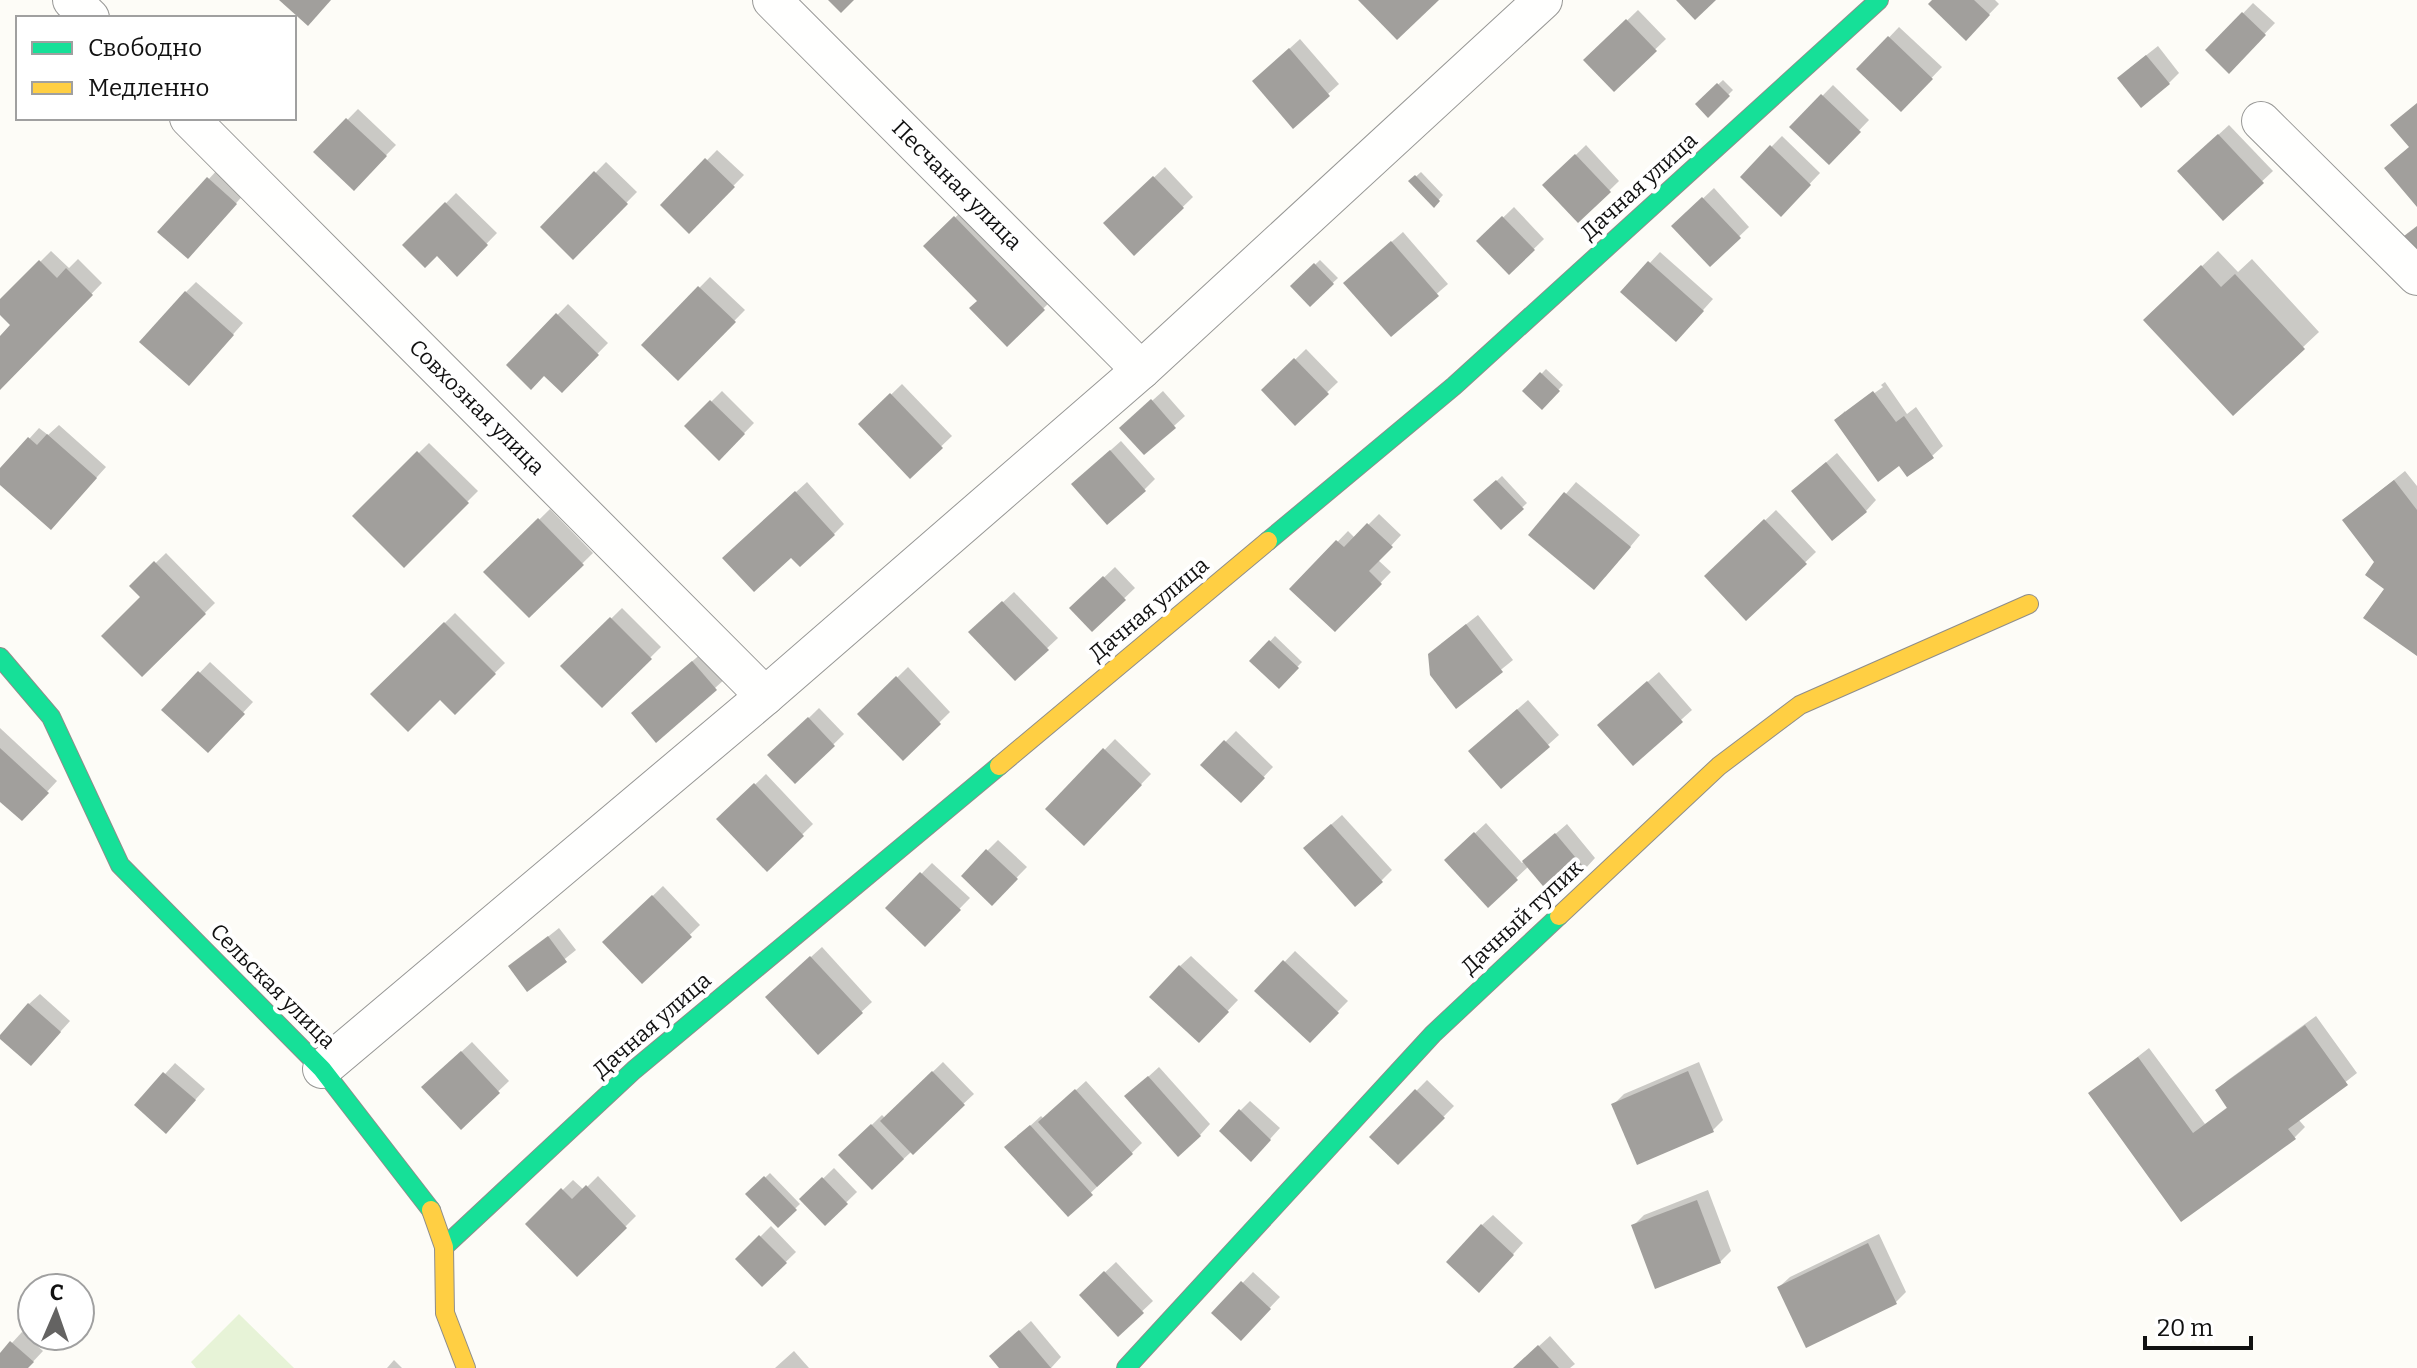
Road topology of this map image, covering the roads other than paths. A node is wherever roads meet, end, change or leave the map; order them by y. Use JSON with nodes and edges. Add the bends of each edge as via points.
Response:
{"nodes":[{"id":1,"x":72,"y":0,"type":"edge"},
{"id":2,"x":772,"y":0,"type":"edge"},
{"id":3,"x":1879,"y":0,"type":"edge"},
{"id":4,"x":1523,"y":6,"type":"edge"},
{"id":5,"x":88,"y":16,"type":"edge"},
{"id":6,"x":191,"y":120,"type":"edge"},
{"id":7,"x":2261,"y":121,"type":"dead end"},
{"id":8,"x":2417,"y":276,"type":"edge"},
{"id":9,"x":1141,"y":370,"type":"junction"},
{"id":10,"x":2029,"y":604,"type":"dead end"},
{"id":11,"x":0,"y":657,"type":"edge"},
{"id":12,"x":765,"y":696,"type":"junction"},
{"id":13,"x":322,"y":1069,"type":"junction"},
{"id":14,"x":444,"y":1247,"type":"junction"},
{"id":15,"x":466,"y":1368,"type":"edge"},
{"id":16,"x":1126,"y":1368,"type":"edge"}],
"edges":[{"from":1,"to":5,"type":"street"},
{"from":2,"to":9,"type":"street","name":"Песчаная улица"},
{"from":3,"to":14,"type":"street","name":"Дачная улица","via":[[1454,386],[634,1070]]},
{"from":4,"to":9,"type":"street"},
{"from":6,"to":12,"type":"street","name":"Совхозная улица"},
{"from":7,"to":8,"type":"street"},
{"from":9,"to":12,"type":"street"},
{"from":10,"to":16,"type":"street","name":"Дачный тупик","via":[[1800,705],[1719,766],[1433,1034]]},
{"from":11,"to":13,"type":"street","name":"Сельская улица","via":[[51,717],[120,865]]},
{"from":12,"to":13,"type":"street"},
{"from":13,"to":14,"type":"street","name":"Сельская улица","via":[[435,1215]]},
{"from":14,"to":15,"type":"street","name":"Сельская улица","via":[[445,1313]]}]}
